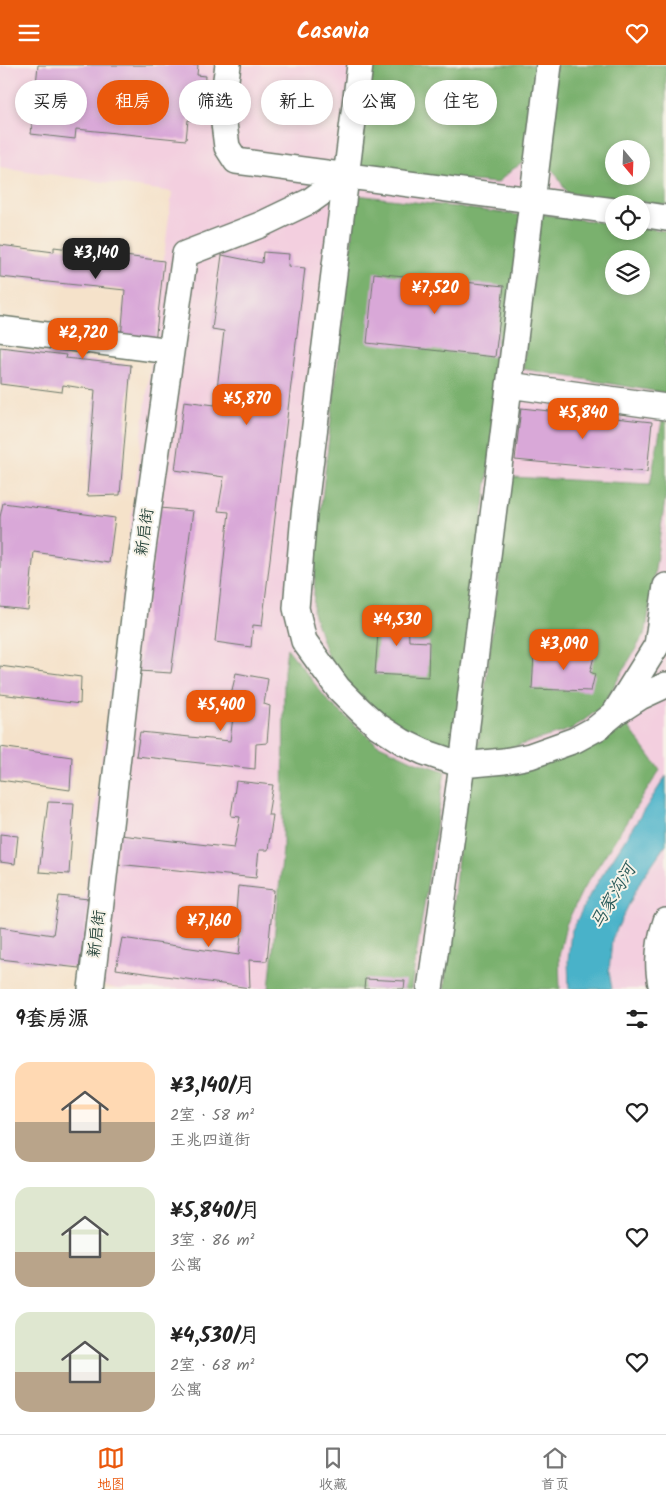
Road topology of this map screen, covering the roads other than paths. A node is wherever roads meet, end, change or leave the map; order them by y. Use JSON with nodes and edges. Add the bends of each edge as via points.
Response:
{"nodes":[{"id":1,"x":228,"y":65,"type":"edge"},
{"id":2,"x":360,"y":65,"type":"edge"},
{"id":3,"x":550,"y":65,"type":"edge"},
{"id":4,"x":345,"y":176,"type":"junction"},
{"id":5,"x":532,"y":200,"type":"junction"},
{"id":6,"x":605,"y":210,"type":"edge"},
{"id":7,"x":650,"y":215,"type":"edge"},
{"id":8,"x":666,"y":217,"type":"edge"},
{"id":9,"x":0,"y":329,"type":"edge"},
{"id":10,"x":171,"y":351,"type":"junction"},
{"id":11,"x":510,"y":385,"type":"junction"},
{"id":12,"x":666,"y":407,"type":"edge"},
{"id":13,"x":666,"y":586,"type":"edge"},
{"id":14,"x":662,"y":650,"type":"edge"},
{"id":15,"x":666,"y":685,"type":"edge"},
{"id":16,"x":614,"y":715,"type":"junction"},
{"id":17,"x":462,"y":765,"type":"junction"},
{"id":18,"x":666,"y":921,"type":"edge"},
{"id":19,"x":91,"y":989,"type":"edge"},
{"id":20,"x":430,"y":989,"type":"edge"},
{"id":21,"x":662,"y":989,"type":"edge"}],
"edges":[{"from":1,"to":4,"type":"street","via":[[222,108],[227,147],[236,161]]},
{"from":2,"to":4,"type":"street"},
{"from":3,"to":5,"type":"street"},
{"from":4,"to":5,"type":"street"},
{"from":4,"to":10,"type":"street","name":"新启街","via":[[302,205],[185,254]]},
{"from":4,"to":17,"type":"street","via":[[304,514],[296,609],[304,641],[338,688],[360,710],[378,726],[410,745]]},
{"from":5,"to":6,"type":"street"},
{"from":5,"to":11,"type":"street"},
{"from":7,"to":8,"type":"street"},
{"from":9,"to":10,"type":"street"},
{"from":10,"to":19,"type":"street","name":"新启街","via":[[138,583]]},
{"from":11,"to":12,"type":"street"},
{"from":11,"to":17,"type":"street"},
{"from":13,"to":14,"type":"street"},
{"from":14,"to":16,"type":"street"},
{"from":15,"to":16,"type":"street","via":[[640,697]]},
{"from":16,"to":17,"type":"street","via":[[575,740],[538,753],[504,761]]},
{"from":17,"to":20,"type":"street"},
{"from":18,"to":21,"type":"street","via":[[658,949]]}]}
